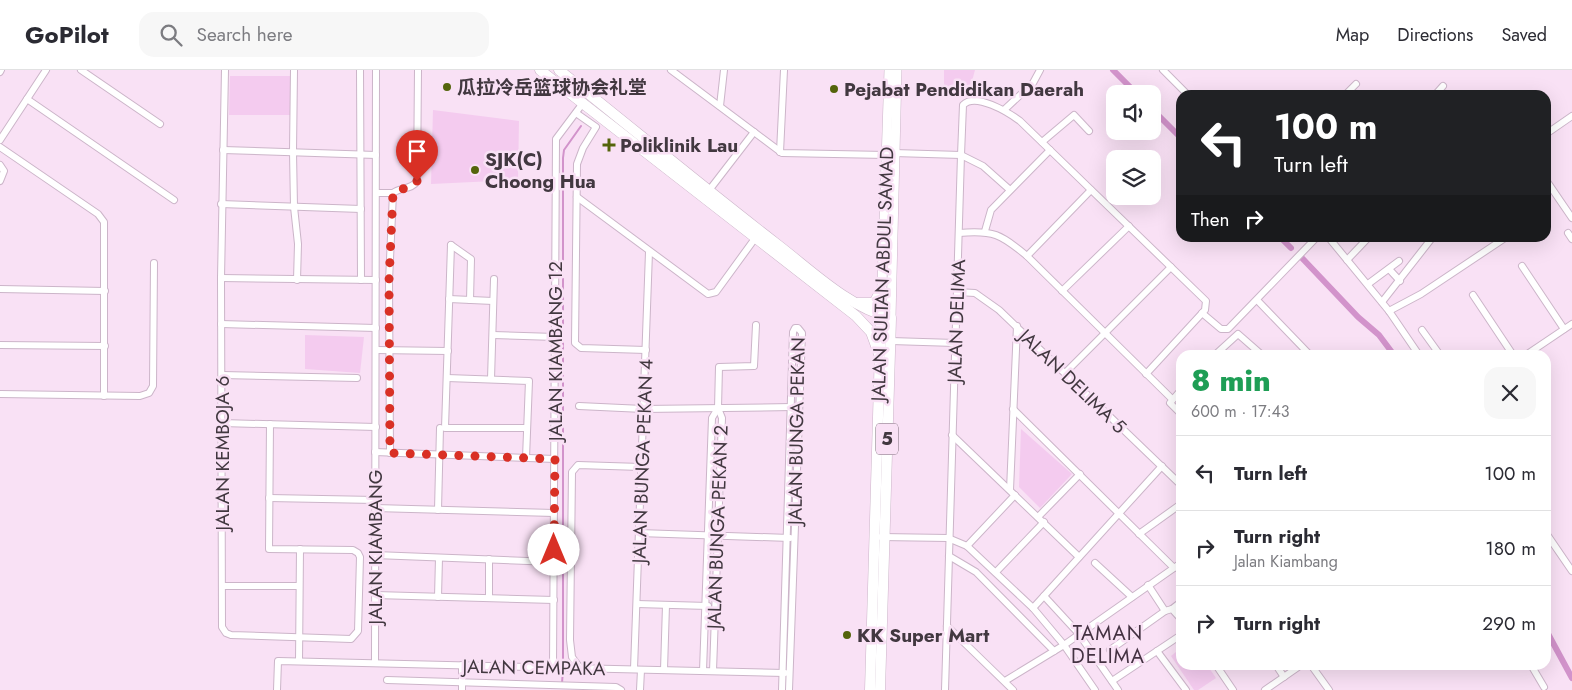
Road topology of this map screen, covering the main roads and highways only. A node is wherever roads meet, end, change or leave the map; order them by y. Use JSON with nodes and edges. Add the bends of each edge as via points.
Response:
{"nodes":[{"id":1,"x":540,"y":70,"type":"edge"},
{"id":2,"x":559,"y":70,"type":"edge"},
{"id":3,"x":889,"y":70,"type":"edge"},
{"id":4,"x":897,"y":70,"type":"edge"},
{"id":5,"x":890,"y":154,"type":"junction"},
{"id":6,"x":706,"y":195,"type":"junction"},
{"id":7,"x":881,"y":290,"type":"junction"},
{"id":8,"x":854,"y":303,"type":"junction"},
{"id":9,"x":856,"y":316,"type":"junction"},
{"id":10,"x":880,"y":320,"type":"junction"},
{"id":11,"x":891,"y":323,"type":"junction"},
{"id":12,"x":880,"y":354,"type":"junction"},
{"id":13,"x":879,"y":537,"type":"junction"},
{"id":14,"x":870,"y":690,"type":"edge"},
{"id":15,"x":880,"y":690,"type":"edge"}],
"edges":[{"from":1,"to":6,"type":"highway"},
{"from":2,"to":6,"type":"highway"},
{"from":3,"to":5,"type":"main road","name":"JALAN SULTAN ABDUL SAMAD"},
{"from":4,"to":5,"type":"main road","name":"JALAN SULTAN ABDUL SAMAD"},
{"from":5,"to":7,"type":"main road","name":"JALAN SULTAN ABDUL SAMAD"},
{"from":5,"to":11,"type":"main road","name":"JALAN SULTAN ABDUL SAMAD"},
{"from":6,"to":8,"type":"highway"},
{"from":6,"to":9,"type":"highway"},
{"from":7,"to":8,"type":"highway","via":[[874,303]]},
{"from":7,"to":10,"type":"main road","name":"JALAN SULTAN ABDUL SAMAD"},
{"from":8,"to":10,"type":"highway"},
{"from":9,"to":10,"type":"highway"},
{"from":9,"to":12,"type":"highway","via":[[871,332]]},
{"from":10,"to":11,"type":"highway"},
{"from":10,"to":12,"type":"highway","name":"JALAN SULTAN ABDUL SAMAD","number":"5"},
{"from":11,"to":13,"type":"highway","name":"JALAN SULTAN ABDUL SAMAD","number":"5"},
{"from":12,"to":13,"type":"highway","name":"JALAN SULTAN ABDUL SAMAD","number":"5"},
{"from":13,"to":14,"type":"highway","number":"5"},
{"from":13,"to":15,"type":"highway","number":"5"}]}
